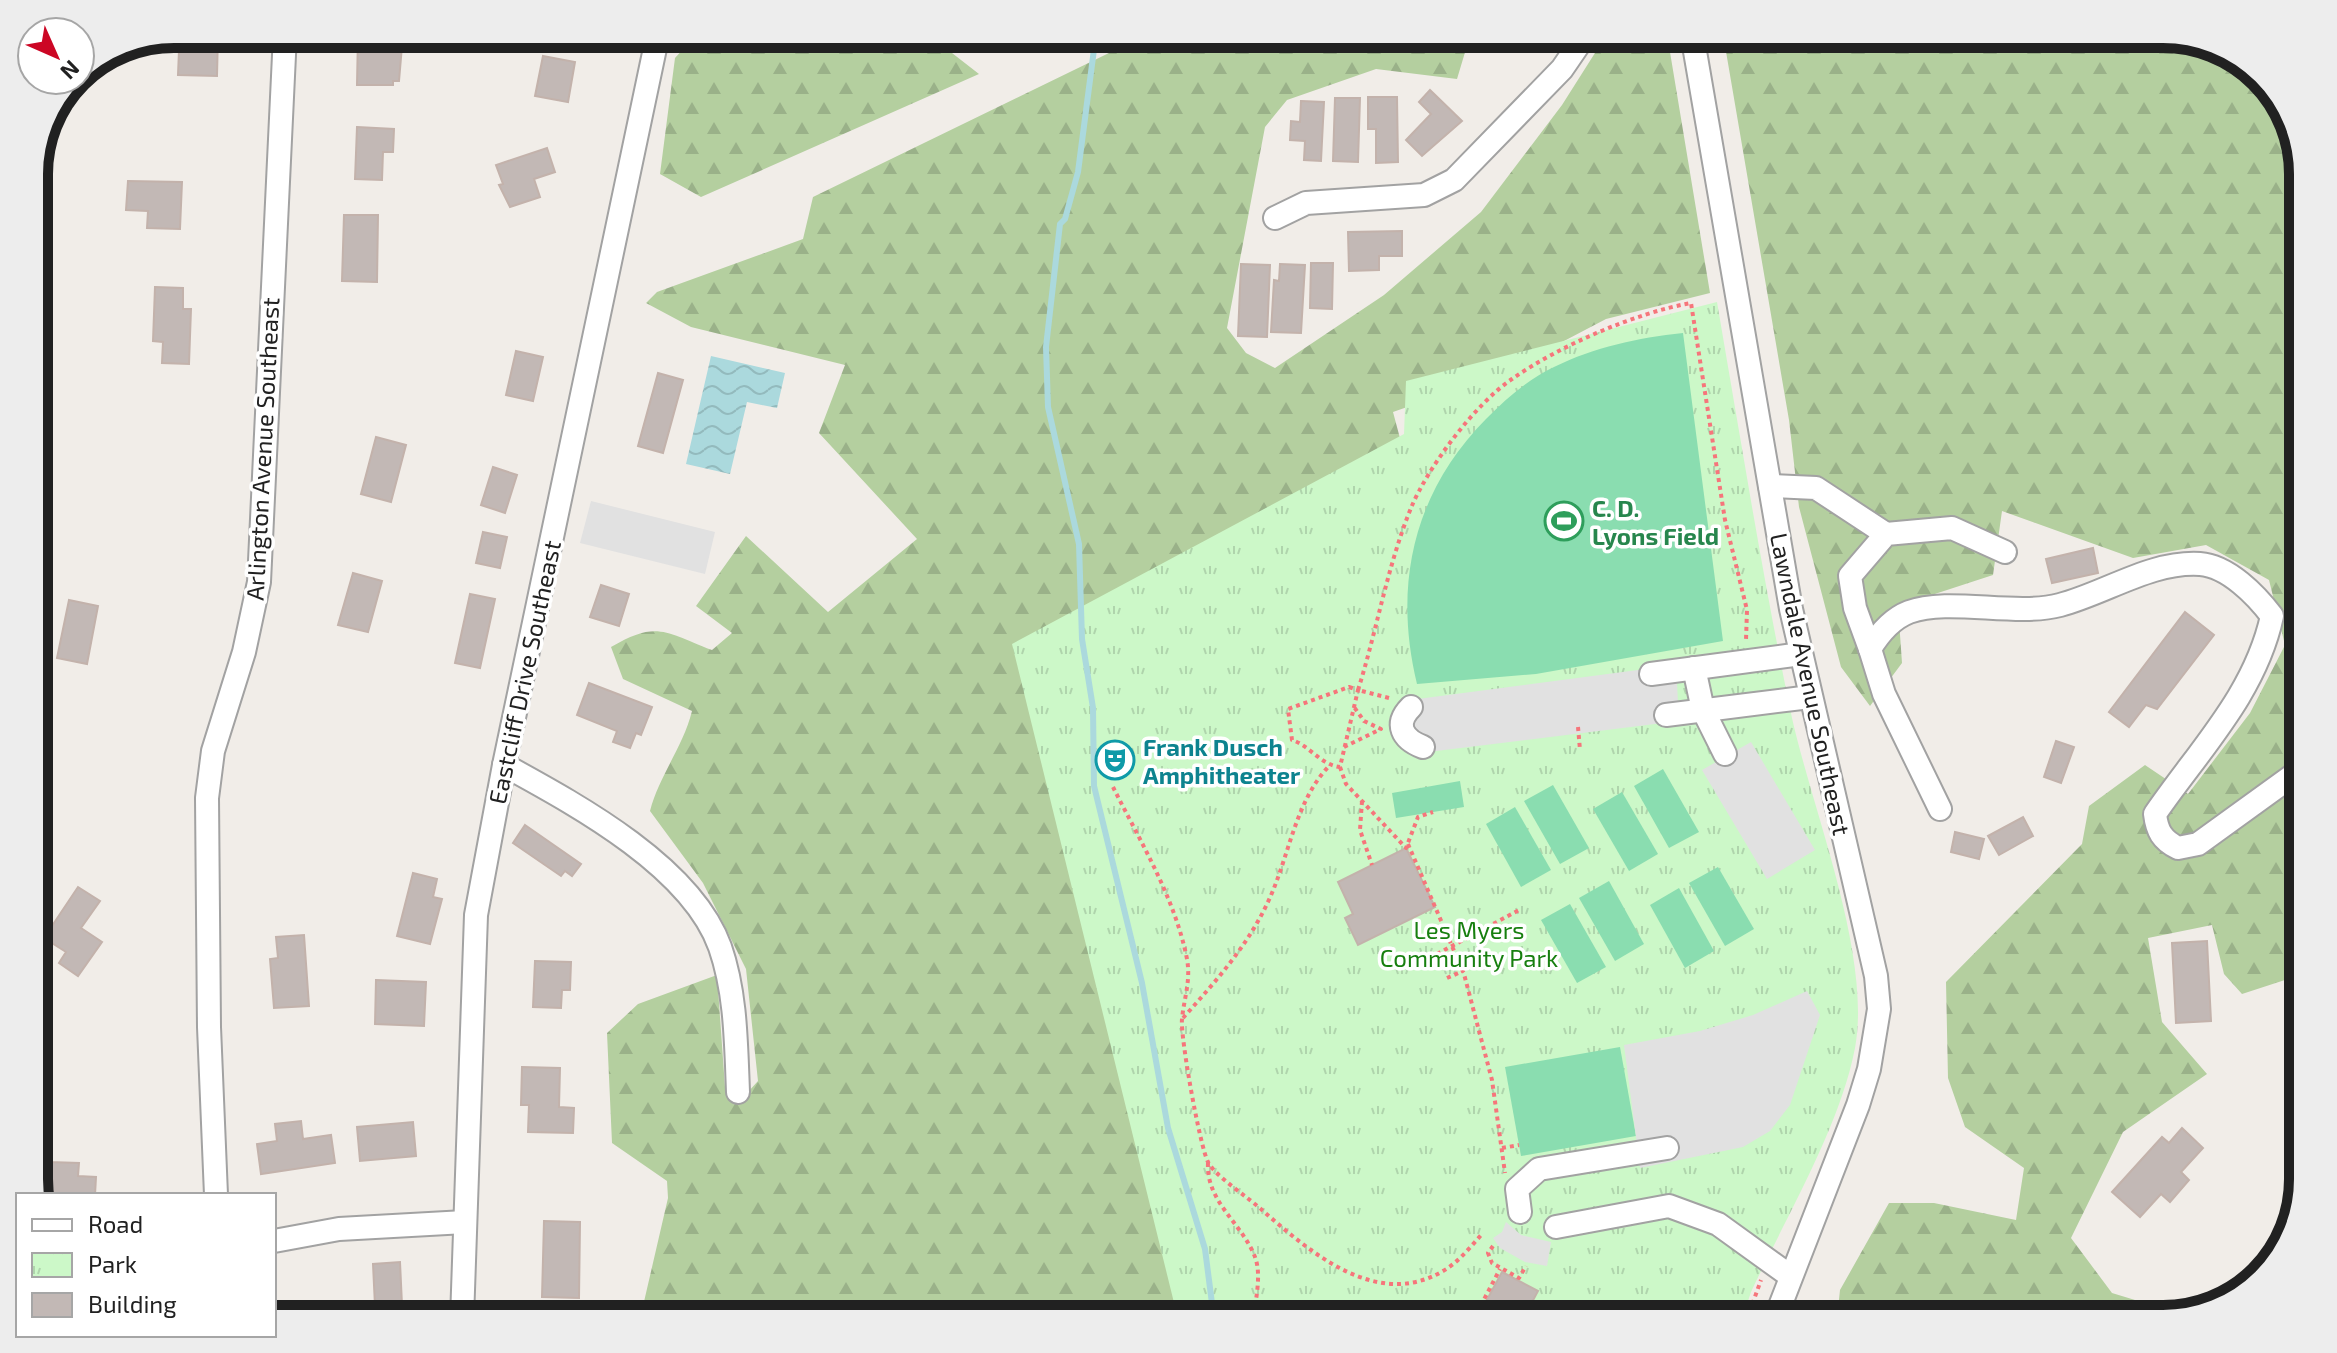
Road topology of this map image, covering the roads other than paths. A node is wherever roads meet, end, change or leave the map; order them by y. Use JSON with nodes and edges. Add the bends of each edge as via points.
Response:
{"nodes":[{"id":1,"x":284,"y":48,"type":"edge"},
{"id":2,"x":655,"y":48,"type":"edge"},
{"id":3,"x":1576,"y":48,"type":"edge"},
{"id":4,"x":1694,"y":48,"type":"edge"},
{"id":5,"x":1275,"y":218,"type":"dead end"},
{"id":6,"x":1770,"y":486,"type":"junction"},
{"id":7,"x":1886,"y":534,"type":"junction"},
{"id":8,"x":2005,"y":552,"type":"dead end"},
{"id":9,"x":1870,"y":649,"type":"junction"},
{"id":10,"x":1801,"y":654,"type":"junction"},
{"id":11,"x":1694,"y":668,"type":"junction"},
{"id":12,"x":1651,"y":674,"type":"dead end"},
{"id":13,"x":1810,"y":697,"type":"junction"},
{"id":14,"x":1411,"y":707,"type":"dead end"},
{"id":15,"x":1703,"y":710,"type":"junction"},
{"id":16,"x":1666,"y":715,"type":"dead end"},
{"id":17,"x":1423,"y":747,"type":"dead end"},
{"id":18,"x":1725,"y":754,"type":"dead end"},
{"id":19,"x":504,"y":765,"type":"junction"},
{"id":20,"x":2289,"y":778,"type":"edge"},
{"id":21,"x":1940,"y":809,"type":"dead end"},
{"id":22,"x":738,"y":1092,"type":"dead end"},
{"id":23,"x":1667,"y":1148,"type":"dead end"},
{"id":24,"x":216,"y":1193,"type":"edge"},
{"id":25,"x":1520,"y":1212,"type":"dead end"},
{"id":26,"x":465,"y":1222,"type":"junction"},
{"id":27,"x":1556,"y":1227,"type":"dead end"},
{"id":28,"x":276,"y":1241,"type":"edge"},
{"id":29,"x":1790,"y":1276,"type":"junction"},
{"id":30,"x":462,"y":1305,"type":"edge"},
{"id":31,"x":1780,"y":1305,"type":"edge"}],
"edges":[{"from":1,"to":24,"type":"street","name":"Arlington Avenue Southeast","via":[[259,582],[213,751],[207,798]]},
{"from":2,"to":19,"type":"street","name":"Eastcliff Drive Southeast"},
{"from":3,"to":5,"type":"street","via":[[1454,180],[1424,195],[1306,203]]},
{"from":4,"to":6,"type":"street","name":"Lawndale Avenue Southeast"},
{"from":6,"to":7,"type":"street","via":[[1816,488]]},
{"from":6,"to":10,"type":"street","name":"Lawndale Avenue Southeast"},
{"from":7,"to":8,"type":"street","via":[[1952,528]]},
{"from":7,"to":9,"type":"street","via":[[1850,576]]},
{"from":9,"to":20,"type":"street","via":[[1880,632],[1909,612],[2059,606],[2177,564],[2204,564],[2256,595],[2272,616],[2265,651],[2215,736],[2155,814],[2157,829],[2178,848],[2198,844]]},
{"from":9,"to":21,"type":"street","via":[[1884,694]]},
{"from":10,"to":11,"type":"street"},
{"from":10,"to":13,"type":"street","name":"Lawndale Avenue Southeast"},
{"from":11,"to":12,"type":"street"},
{"from":11,"to":15,"type":"street"},
{"from":13,"to":15,"type":"street"},
{"from":13,"to":29,"type":"street","name":"Lawndale Avenue Southeast","via":[[1871,941],[1879,1009],[1858,1105]]},
{"from":14,"to":17,"type":"street","via":[[1400,725],[1405,737]]},
{"from":15,"to":16,"type":"street"},
{"from":15,"to":18,"type":"street"},
{"from":19,"to":22,"type":"street","via":[[618,832],[656,864],[708,923],[720,947],[734,1005]]},
{"from":19,"to":26,"type":"street","name":"Eastcliff Drive Southeast","via":[[472,955]]},
{"from":23,"to":25,"type":"street","via":[[1539,1169],[1517,1189]]},
{"from":26,"to":28,"type":"street","via":[[339,1229]]},
{"from":26,"to":30,"type":"street","name":"Eastcliff Drive Southeast"},
{"from":27,"to":29,"type":"street","via":[[1669,1206],[1718,1224]]},
{"from":29,"to":31,"type":"street","name":"Lawndale Avenue Southeast"}]}
